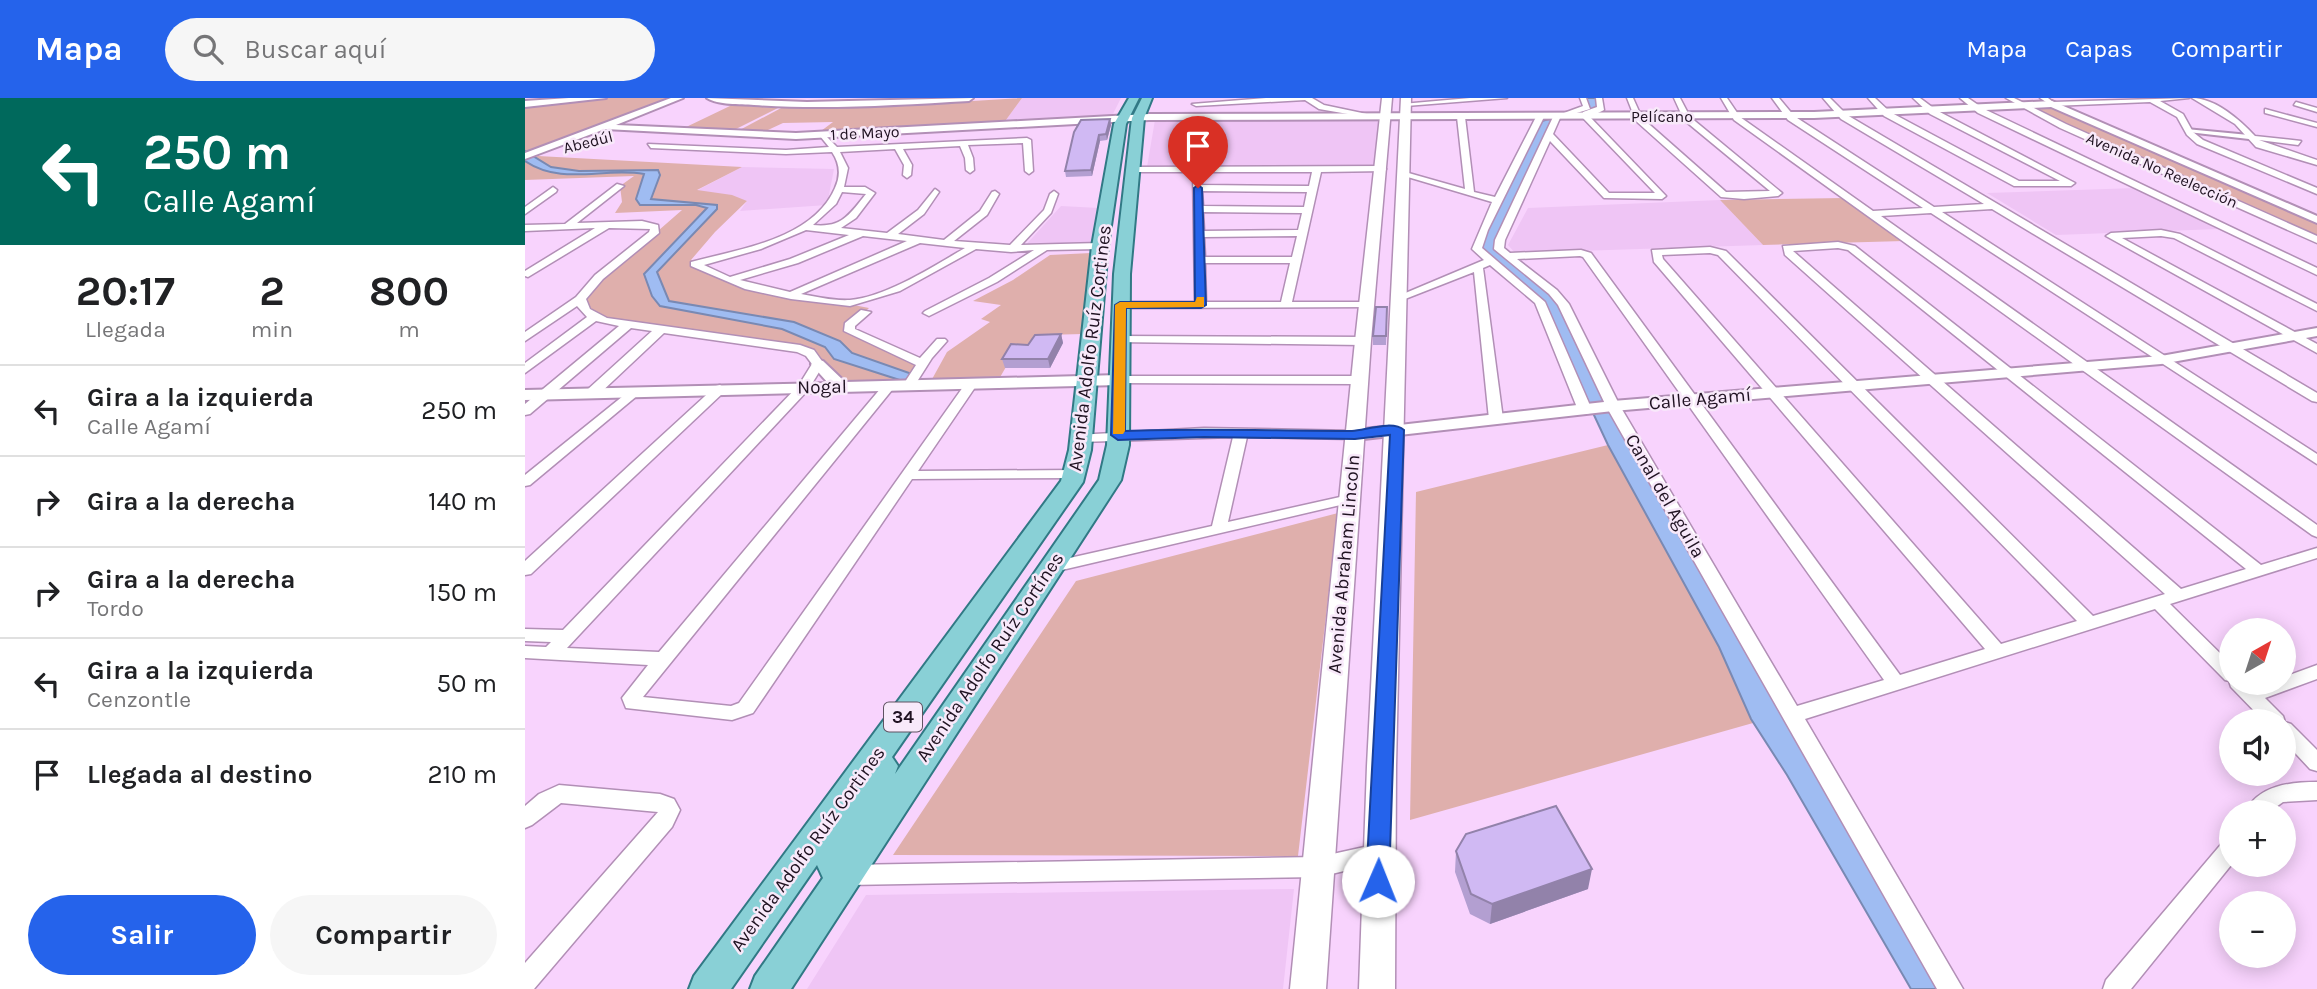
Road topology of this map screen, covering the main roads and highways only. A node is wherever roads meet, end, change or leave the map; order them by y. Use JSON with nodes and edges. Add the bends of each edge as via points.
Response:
{"nodes":[{"id":1,"x":1387,"y":98,"type":"edge"},
{"id":2,"x":1138,"y":106,"type":"edge"},
{"id":3,"x":1406,"y":106,"type":"edge"},
{"id":4,"x":1107,"y":211,"type":"junction"},
{"id":5,"x":1125,"y":241,"type":"junction"},
{"id":6,"x":1100,"y":246,"type":"junction"},
{"id":7,"x":1122,"y":274,"type":"junction"},
{"id":8,"x":1118,"y":435,"type":"joint"},
{"id":9,"x":1349,"y":499,"type":"joint"},
{"id":10,"x":881,"y":748,"type":"junction"},
{"id":11,"x":1319,"y":867,"type":"joint"},
{"id":12,"x":848,"y":874,"type":"junction"},
{"id":13,"x":708,"y":989,"type":"edge"},
{"id":14,"x":769,"y":989,"type":"edge"},
{"id":15,"x":1308,"y":989,"type":"edge"},
{"id":16,"x":1377,"y":989,"type":"edge"}],
"edges":[{"from":1,"to":9,"type":"main road","name":"Avenida Abraham Lincoln"},
{"from":2,"to":4,"type":"main road","name":"Avenida Adolfo Ruíz Cortines","number":"34"},
{"from":2,"to":5,"type":"main road","name":"Avenida Adolfo Ruíz Cortines","number":"34"},
{"from":3,"to":16,"type":"main road"},
{"from":4,"to":5,"type":"main road","via":[[1115,217],[1113,234]]},
{"from":4,"to":6,"type":"main road","name":"Avenida Adolfo Ruíz Cortines","number":"34"},
{"from":5,"to":7,"type":"main road","name":"Avenida Adolfo Ruíz Cortines","number":"34"},
{"from":6,"to":7,"type":"main road","via":[[1113,249],[1112,263]]},
{"from":6,"to":10,"type":"main road","name":"Avenida Adolfo Ruíz Cortines","number":"34","via":[[1076,474]]},
{"from":7,"to":8,"type":"main road","name":"Avenida Adolfo Ruíz Cortines","number":"34"},
{"from":8,"to":12,"type":"main road","name":"Avenida Adolfo Ruíz Cortínes","number":"34","via":[[1117,458],[1109,480]]},
{"from":9,"to":11,"type":"main road","name":"Avenida Abraham Lincoln"},
{"from":10,"to":12,"type":"main road","via":[[877,781],[831,854],[834,866]]},
{"from":10,"to":13,"type":"main road","name":"Avenida Adolfo Ruíz Cortines","number":"34"},
{"from":11,"to":15,"type":"main road","name":"Avenida Abraham Lincoln"},
{"from":12,"to":14,"type":"main road","number":"34"}]}
